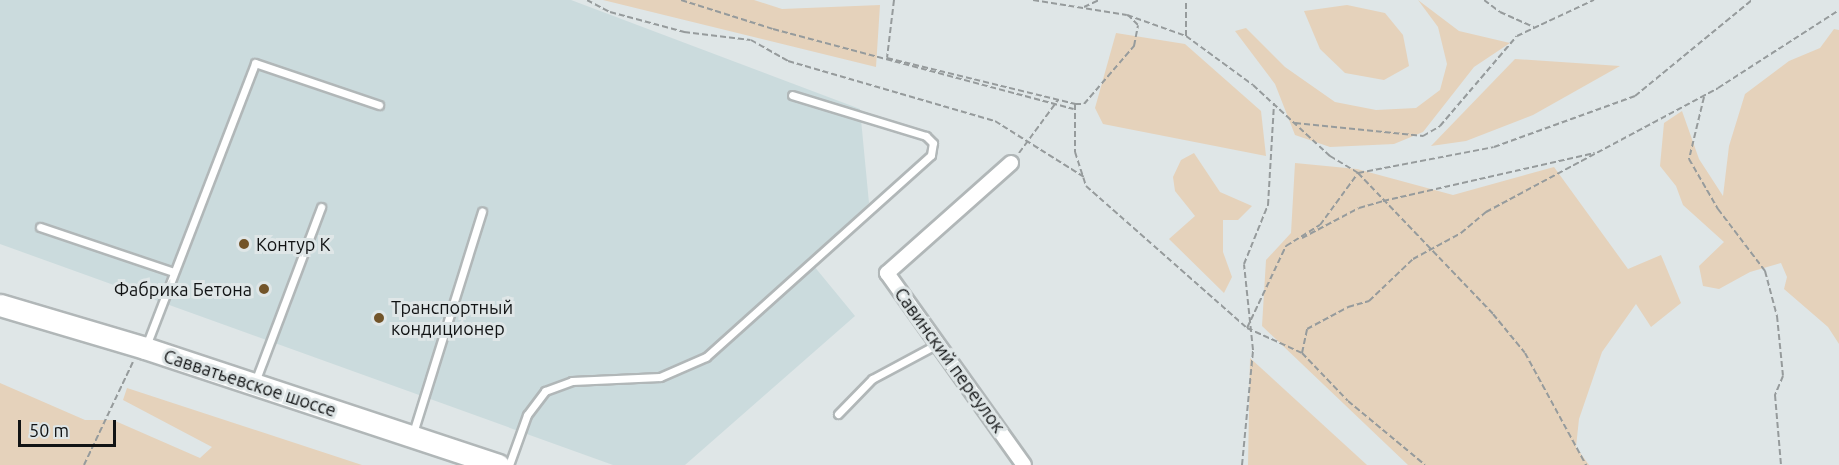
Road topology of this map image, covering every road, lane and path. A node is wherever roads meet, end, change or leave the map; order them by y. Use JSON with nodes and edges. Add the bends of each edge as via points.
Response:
{"nodes":[{"id":1,"x":588,"y":0,"type":"edge"},
{"id":2,"x":681,"y":0,"type":"edge"},
{"id":3,"x":894,"y":0,"type":"edge"},
{"id":4,"x":1033,"y":0,"type":"edge"},
{"id":5,"x":1099,"y":0,"type":"edge"},
{"id":6,"x":1186,"y":0,"type":"edge"},
{"id":7,"x":1484,"y":0,"type":"edge"},
{"id":8,"x":1594,"y":0,"type":"edge"},
{"id":9,"x":1752,"y":0,"type":"edge"},
{"id":10,"x":1082,"y":8,"type":"junction"},
{"id":11,"x":1839,"y":10,"type":"edge"},
{"id":12,"x":1127,"y":15,"type":"junction"},
{"id":13,"x":1535,"y":28,"type":"junction"},
{"id":14,"x":1186,"y":36,"type":"junction"},
{"id":15,"x":792,"y":95,"type":"dead end"},
{"id":16,"x":1704,"y":96,"type":"junction"},
{"id":17,"x":1058,"y":100,"type":"junction"},
{"id":18,"x":1274,"y":103,"type":"junction"},
{"id":19,"x":1054,"y":104,"type":"junction"},
{"id":20,"x":1075,"y":104,"type":"junction"},
{"id":21,"x":379,"y":105,"type":"dead end"},
{"id":22,"x":1074,"y":109,"type":"junction"},
{"id":23,"x":1295,"y":123,"type":"junction"},
{"id":24,"x":1026,"y":144,"type":"junction"},
{"id":25,"x":1598,"y":152,"type":"junction"},
{"id":26,"x":1011,"y":163,"type":"joint"},
{"id":27,"x":1358,"y":173,"type":"junction"},
{"id":28,"x":1083,"y":177,"type":"junction"},
{"id":29,"x":1383,"y":201,"type":"junction"},
{"id":30,"x":321,"y":207,"type":"dead end"},
{"id":31,"x":482,"y":212,"type":"dead end"},
{"id":32,"x":40,"y":227,"type":"dead end"},
{"id":33,"x":1286,"y":246,"type":"junction"},
{"id":34,"x":1432,"y":249,"type":"junction"},
{"id":35,"x":174,"y":272,"type":"junction"},
{"id":36,"x":0,"y":305,"type":"edge"},
{"id":37,"x":1247,"y":328,"type":"junction"},
{"id":38,"x":939,"y":343,"type":"junction"},
{"id":39,"x":142,"y":348,"type":"junction"},
{"id":40,"x":1302,"y":353,"type":"junction"},
{"id":41,"x":254,"y":384,"type":"junction"},
{"id":42,"x":838,"y":414,"type":"dead end"},
{"id":43,"x":412,"y":437,"type":"junction"},
{"id":44,"x":84,"y":465,"type":"edge"},
{"id":45,"x":498,"y":465,"type":"edge"},
{"id":46,"x":509,"y":465,"type":"edge"},
{"id":47,"x":1024,"y":465,"type":"edge"},
{"id":48,"x":1242,"y":465,"type":"edge"},
{"id":49,"x":1425,"y":465,"type":"edge"},
{"id":50,"x":1586,"y":465,"type":"edge"},
{"id":51,"x":1781,"y":465,"type":"edge"}],
"edges":[{"from":1,"to":24,"type":"path","via":[[610,12],[684,32],[750,40],[788,61],[995,121]]},
{"from":2,"to":19,"type":"path","via":[[782,32]]},
{"from":3,"to":17,"type":"path","via":[[887,58]]},
{"from":4,"to":10,"type":"path"},
{"from":5,"to":10,"type":"path"},
{"from":6,"to":14,"type":"path"},
{"from":7,"to":13,"type":"path"},
{"from":8,"to":13,"type":"path"},
{"from":9,"to":27,"type":"path","via":[[1635,96],[1494,147]]},
{"from":10,"to":12,"type":"path"},
{"from":11,"to":16,"type":"path"},
{"from":12,"to":14,"type":"path"},
{"from":12,"to":20,"type":"path","via":[[1138,25],[1134,46],[1084,104]]},
{"from":13,"to":23,"type":"path","via":[[1517,36],[1440,126],[1423,136]]},
{"from":14,"to":18,"type":"path"},
{"from":15,"to":46,"type":"lane","via":[[926,136],[933,143],[931,154],[706,357],[660,377],[572,381],[546,391],[527,415]]},
{"from":16,"to":25,"type":"path"},
{"from":16,"to":51,"type":"path","via":[[1689,159],[1718,209],[1765,271],[1777,316],[1783,376],[1775,395]]},
{"from":17,"to":19,"type":"path"},
{"from":17,"to":20,"type":"path"},
{"from":18,"to":23,"type":"path"},
{"from":18,"to":37,"type":"path","via":[[1268,205],[1244,264]]},
{"from":19,"to":22,"type":"path"},
{"from":19,"to":24,"type":"path"},
{"from":20,"to":22,"type":"path"},
{"from":21,"to":35,"type":"lane","via":[[255,63]]},
{"from":22,"to":28,"type":"path","via":[[1075,152]]},
{"from":23,"to":27,"type":"path","via":[[1330,156]]},
{"from":24,"to":26,"type":"path"},
{"from":24,"to":28,"type":"path"},
{"from":25,"to":29,"type":"path"},
{"from":25,"to":34,"type":"path","via":[[1486,212],[1461,233]]},
{"from":26,"to":38,"type":"street","name":"Савинский переулок","via":[[887,273]]},
{"from":27,"to":29,"type":"path"},
{"from":27,"to":33,"type":"path","via":[[1320,225]]},
{"from":28,"to":37,"type":"path","via":[[1086,186]]},
{"from":29,"to":33,"type":"path","via":[[1359,208]]},
{"from":29,"to":34,"type":"path"},
{"from":30,"to":41,"type":"lane"},
{"from":31,"to":43,"type":"lane"},
{"from":32,"to":35,"type":"lane"},
{"from":33,"to":37,"type":"path"},
{"from":34,"to":40,"type":"path","via":[[1413,259],[1369,301],[1348,307],[1307,329]]},
{"from":34,"to":50,"type":"path","via":[[1525,353]]},
{"from":35,"to":39,"type":"lane"},
{"from":36,"to":39,"type":"main road","name":"Савватьевское шоссе"},
{"from":37,"to":40,"type":"path"},
{"from":37,"to":48,"type":"path","via":[[1252,350]]},
{"from":38,"to":42,"type":"lane","via":[[872,379]]},
{"from":38,"to":47,"type":"street","name":"Савинский переулок"},
{"from":39,"to":41,"type":"main road","name":"Савватьевское шоссе"},
{"from":39,"to":44,"type":"path"},
{"from":40,"to":49,"type":"path","via":[[1348,401]]},
{"from":41,"to":43,"type":"main road","name":"Савватьевское шоссе"},
{"from":43,"to":45,"type":"main road","name":"Савватьевское шоссе"}]}
